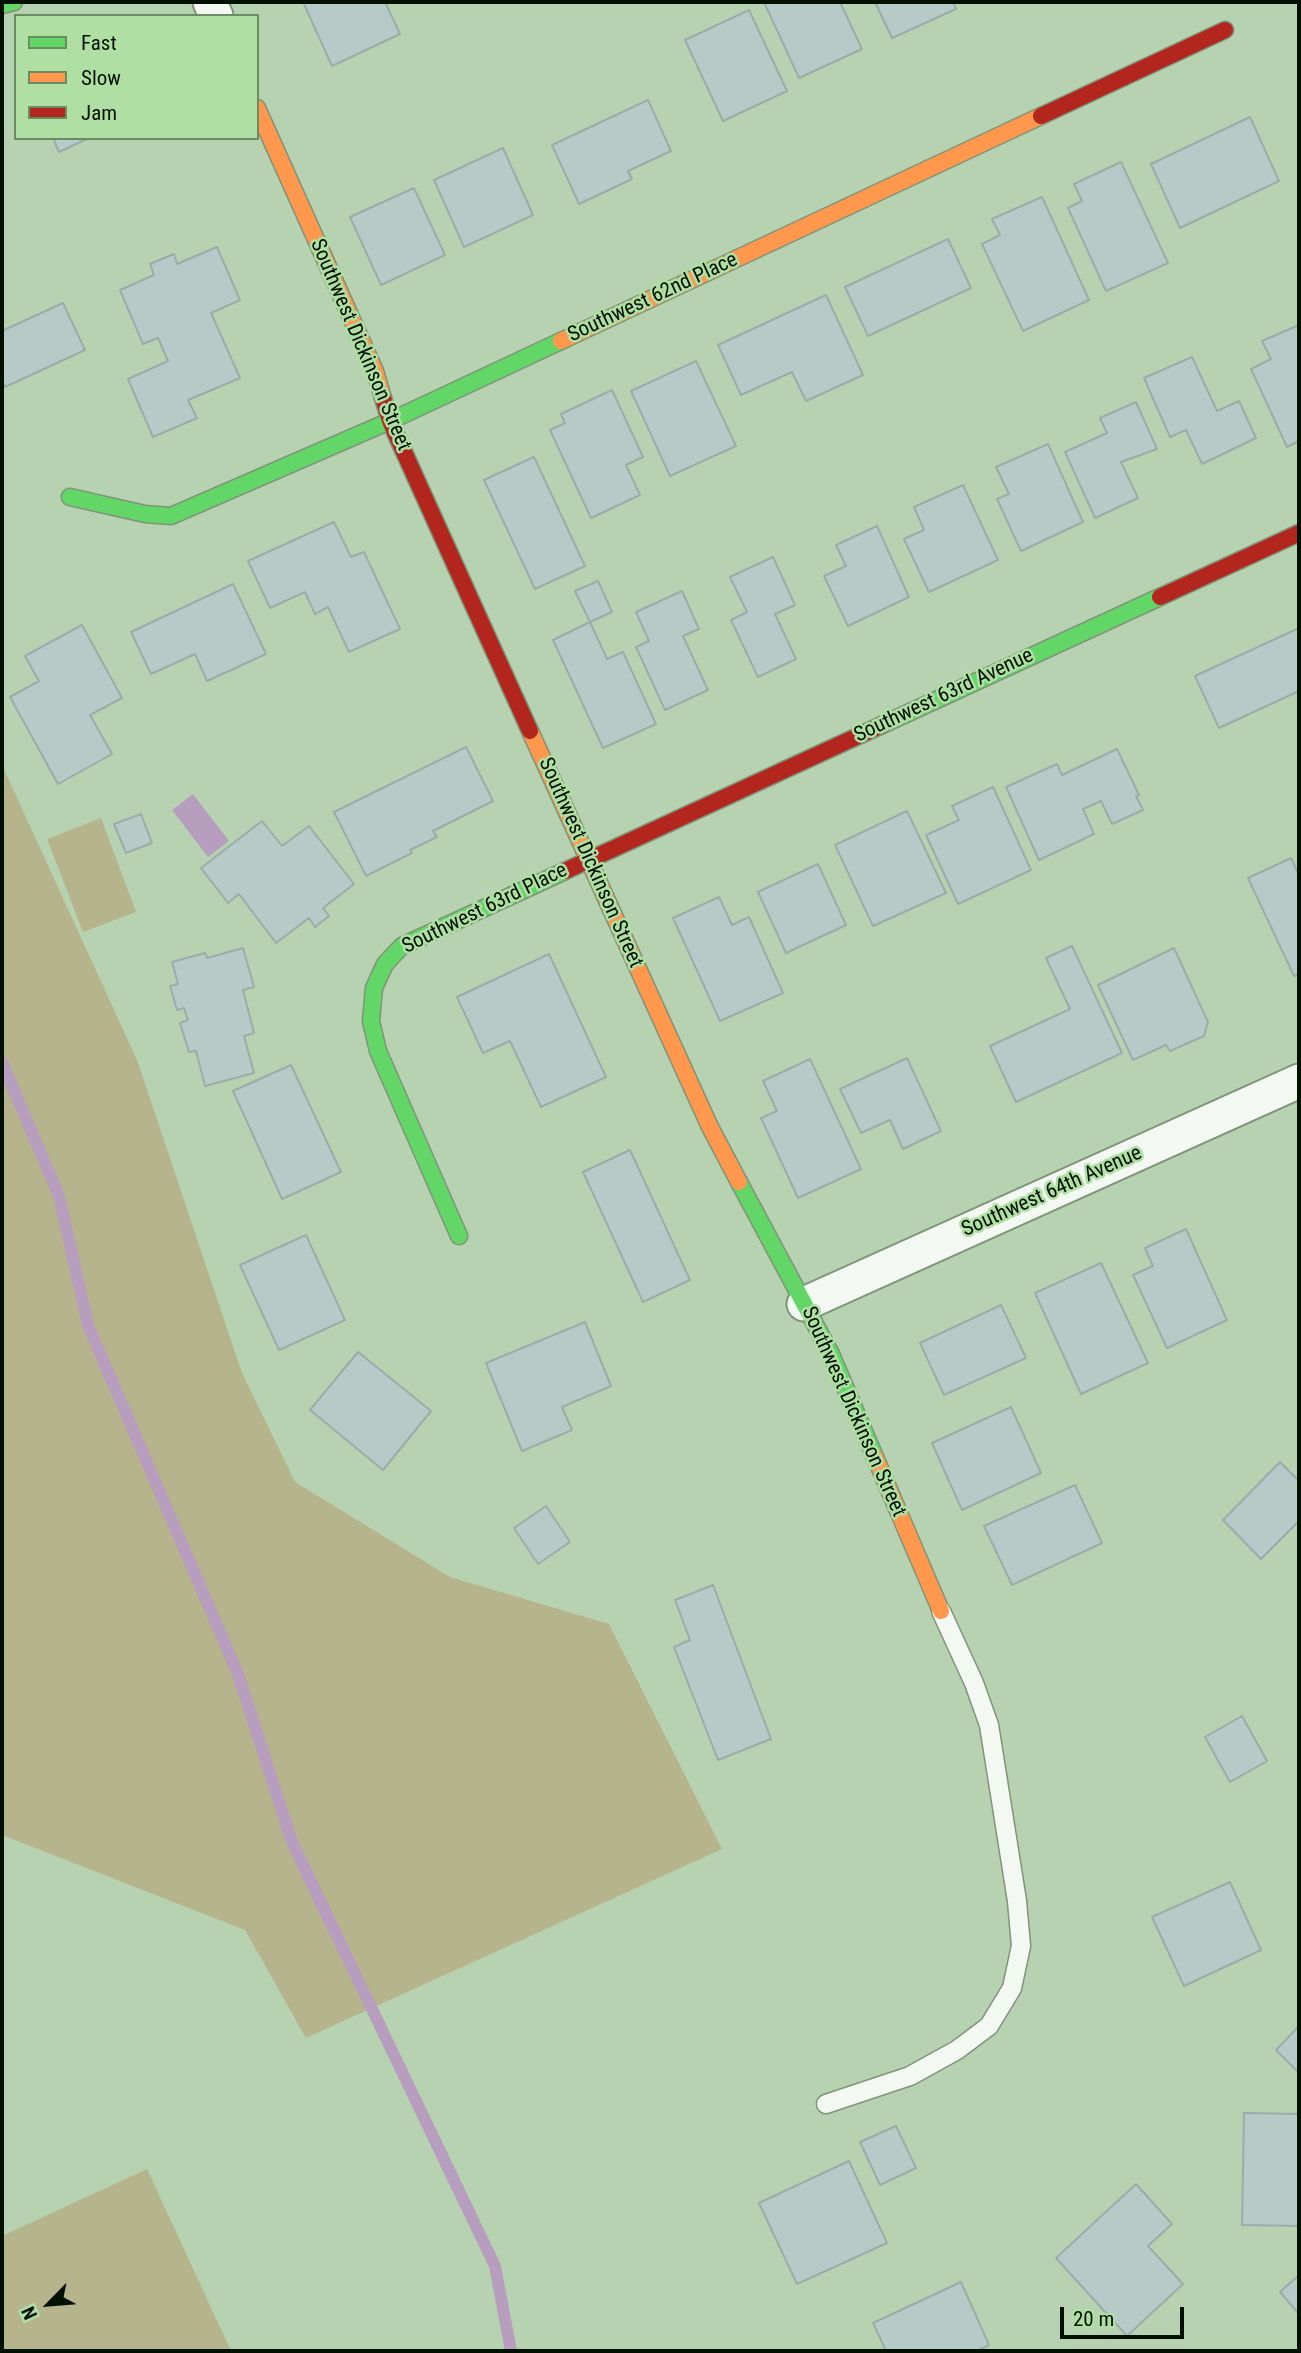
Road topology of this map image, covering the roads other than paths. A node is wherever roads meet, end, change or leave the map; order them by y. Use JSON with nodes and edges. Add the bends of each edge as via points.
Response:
{"nodes":[{"id":1,"x":14,"y":2,"type":"edge"},
{"id":2,"x":2,"y":5,"type":"edge"},
{"id":3,"x":1225,"y":30,"type":"dead end"},
{"id":4,"x":259,"y":112,"type":"edge"},
{"id":5,"x":390,"y":421,"type":"junction"},
{"id":6,"x":70,"y":498,"type":"dead end"},
{"id":7,"x":1299,"y":533,"type":"edge"},
{"id":8,"x":588,"y":859,"type":"junction"},
{"id":9,"x":1299,"y":1081,"type":"edge"},
{"id":10,"x":459,"y":1236,"type":"dead end"},
{"id":11,"x":804,"y":1304,"type":"junction"},
{"id":12,"x":941,"y":1611,"type":"joint"},
{"id":13,"x":826,"y":2104,"type":"dead end"}],
"edges":[{"from":1,"to":2,"type":"street"},
{"from":3,"to":5,"type":"street","name":"Southwest 62nd Place"},
{"from":4,"to":5,"type":"street","name":"Southwest Dickinson Street","via":[[375,371]]},
{"from":5,"to":6,"type":"street","name":"Southwest 62nd Place","via":[[171,516]]},
{"from":5,"to":8,"type":"street","name":"Southwest Dickinson Street"},
{"from":7,"to":8,"type":"street","name":"Southwest 63rd Avenue"},
{"from":8,"to":10,"type":"street","name":"Southwest 63rd Place","via":[[402,946],[385,964],[374,988],[371,1021],[378,1051]]},
{"from":8,"to":11,"type":"street","name":"Southwest Dickinson Street","via":[[710,1127]]},
{"from":9,"to":11,"type":"street","name":"Southwest 64th Avenue"},
{"from":11,"to":12,"type":"street","name":"Southwest Dickinson Street","via":[[831,1354]]},
{"from":12,"to":13,"type":"lane","via":[[989,1725],[1021,1946],[1012,1988],[989,2026],[957,2050],[910,2076]]}]}
